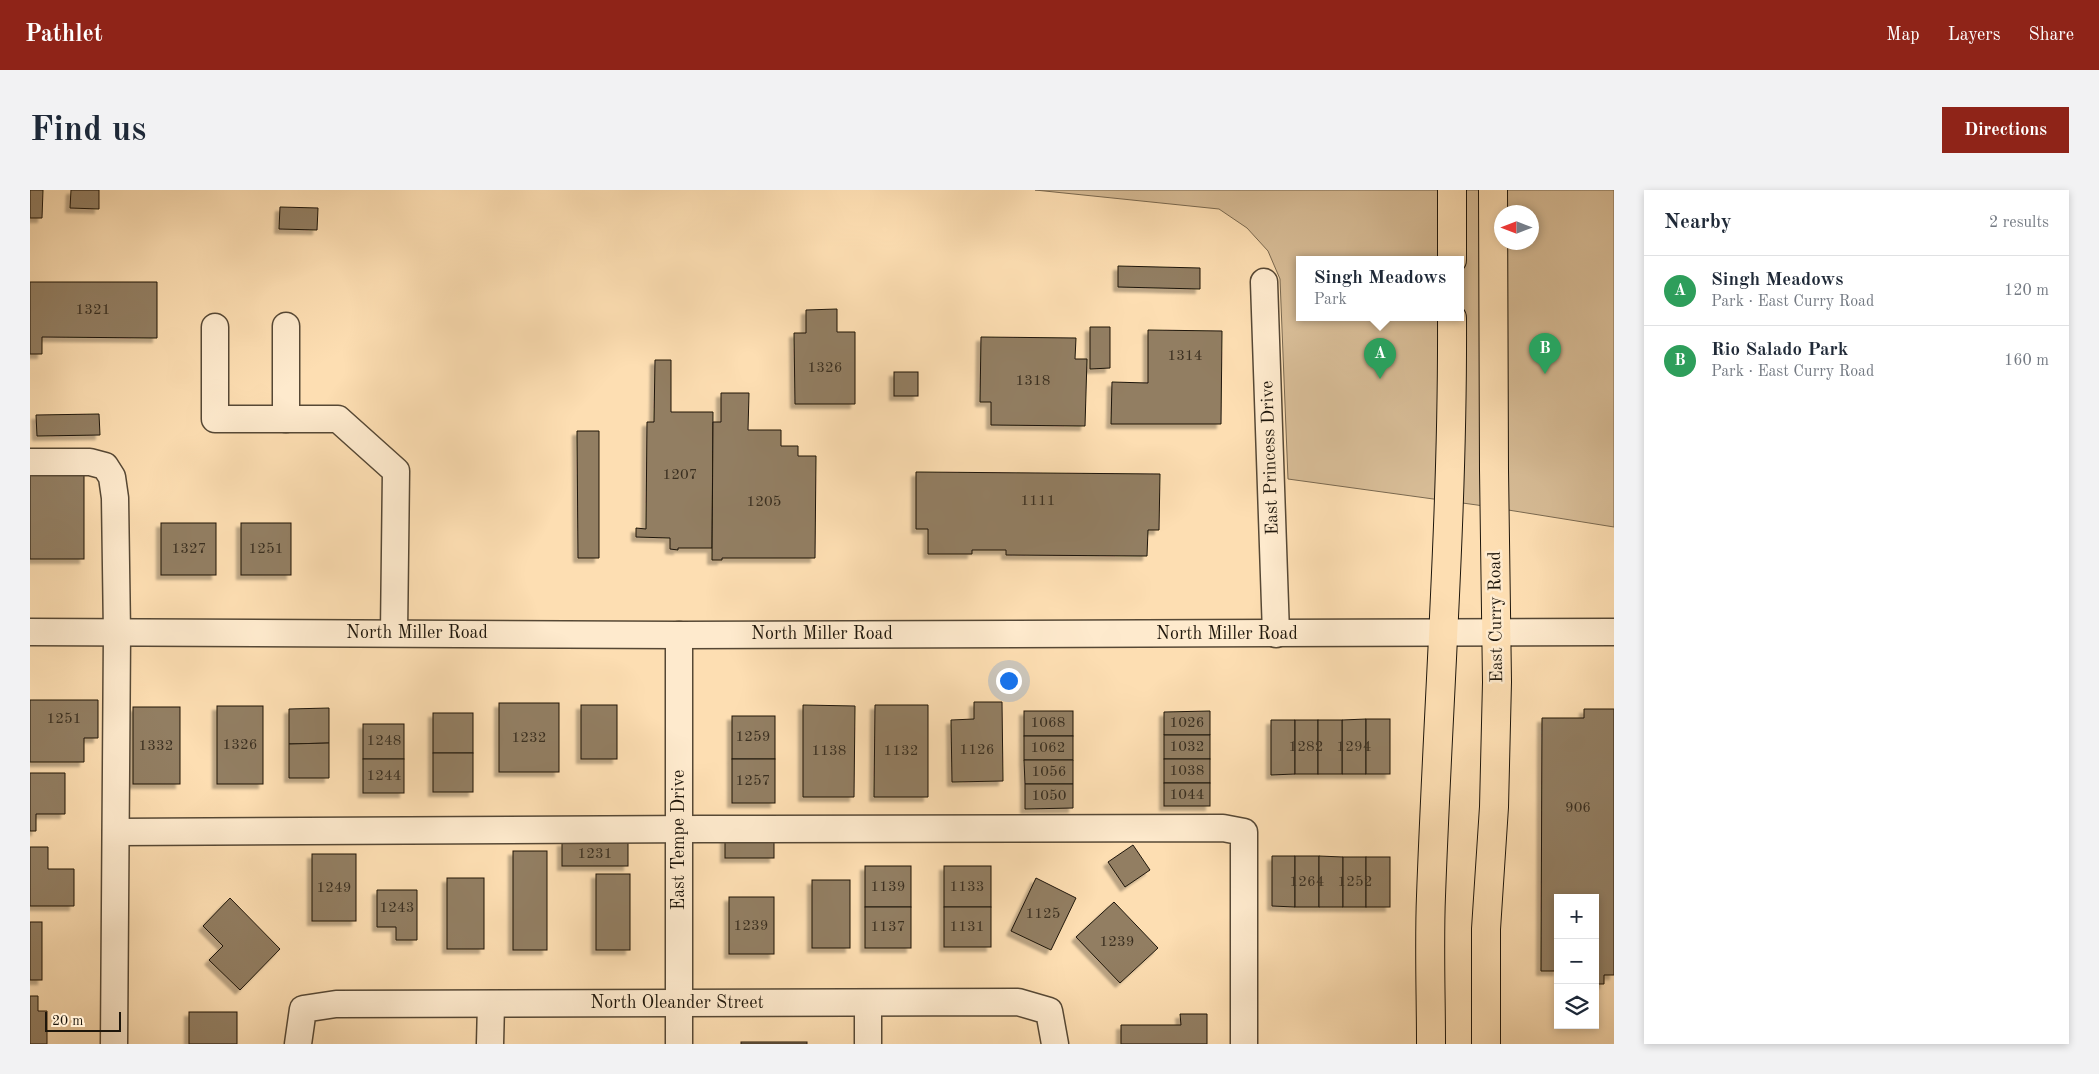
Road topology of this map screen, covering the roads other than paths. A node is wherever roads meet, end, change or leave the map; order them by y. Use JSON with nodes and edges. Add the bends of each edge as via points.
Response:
{"nodes":[{"id":1,"x":1452,"y":190,"type":"edge"},
{"id":2,"x":1493,"y":190,"type":"edge"},
{"id":3,"x":1452,"y":256,"type":"edge"},
{"id":4,"x":1264,"y":282,"type":"dead end"},
{"id":5,"x":1452,"y":321,"type":"edge"},
{"id":6,"x":286,"y":326,"type":"dead end"},
{"id":7,"x":215,"y":327,"type":"dead end"},
{"id":8,"x":286,"y":419,"type":"junction"},
{"id":9,"x":30,"y":462,"type":"edge"},
{"id":10,"x":30,"y":632,"type":"edge"},
{"id":11,"x":117,"y":632,"type":"junction"},
{"id":12,"x":1445,"y":632,"type":"junction"},
{"id":13,"x":1496,"y":632,"type":"junction"},
{"id":14,"x":1614,"y":632,"type":"edge"},
{"id":15,"x":394,"y":633,"type":"junction"},
{"id":16,"x":1276,"y":634,"type":"junction"},
{"id":17,"x":679,"y":635,"type":"junction"},
{"id":18,"x":679,"y":829,"type":"junction"},
{"id":19,"x":116,"y":832,"type":"junction"},
{"id":20,"x":868,"y":1002,"type":"junction"},
{"id":21,"x":679,"y":1003,"type":"junction"},
{"id":22,"x":490,"y":1004,"type":"junction"},
{"id":23,"x":114,"y":1044,"type":"edge"},
{"id":24,"x":298,"y":1044,"type":"edge"},
{"id":25,"x":490,"y":1044,"type":"edge"},
{"id":26,"x":679,"y":1044,"type":"edge"},
{"id":27,"x":868,"y":1044,"type":"edge"},
{"id":28,"x":1055,"y":1044,"type":"edge"},
{"id":29,"x":1244,"y":1044,"type":"edge"},
{"id":30,"x":1431,"y":1044,"type":"edge"},
{"id":31,"x":1486,"y":1044,"type":"edge"}],
"edges":[{"from":1,"to":3,"type":"main road"},
{"from":2,"to":13,"type":"main road","name":"East Curry Road"},
{"from":4,"to":16,"type":"street","name":"East Princess Drive"},
{"from":5,"to":12,"type":"main road"},
{"from":6,"to":8,"type":"street"},
{"from":7,"to":8,"type":"street","via":[[215,419]]},
{"from":8,"to":15,"type":"street","via":[[338,419],[396,471]]},
{"from":9,"to":11,"type":"street","via":[[90,462],[105,466],[112,477]]},
{"from":10,"to":11,"type":"street","name":"North Miller Road"},
{"from":11,"to":15,"type":"street","name":"North Miller Road"},
{"from":11,"to":19,"type":"street"},
{"from":12,"to":13,"type":"street","name":"North Miller Road"},
{"from":12,"to":16,"type":"street","name":"North Miller Road"},
{"from":12,"to":30,"type":"main road","via":[[1431,898]]},
{"from":13,"to":14,"type":"street","name":"North Miller Road"},
{"from":13,"to":31,"type":"main road","name":"East Curry Road","via":[[1494,807],[1486,930]]},
{"from":15,"to":17,"type":"street","name":"North Miller Road"},
{"from":16,"to":17,"type":"street","name":"North Miller Road"},
{"from":17,"to":18,"type":"street","name":"East Tempe Drive"},
{"from":18,"to":19,"type":"street"},
{"from":18,"to":21,"type":"street","name":"East Tempe Drive"},
{"from":18,"to":29,"type":"street","via":[[1223,828],[1244,832]]},
{"from":19,"to":23,"type":"street"},
{"from":20,"to":21,"type":"street","name":"North Oleander Street"},
{"from":20,"to":27,"type":"street"},
{"from":20,"to":28,"type":"street","name":"North Oleander Street","via":[[1018,1002],[1049,1011]]},
{"from":21,"to":22,"type":"street","name":"North Oleander Street"},
{"from":21,"to":26,"type":"street","name":"East Tempe Drive"},
{"from":22,"to":24,"type":"street","name":"North Oleander Street","via":[[336,1004],[304,1009]]},
{"from":22,"to":25,"type":"street"}]}
